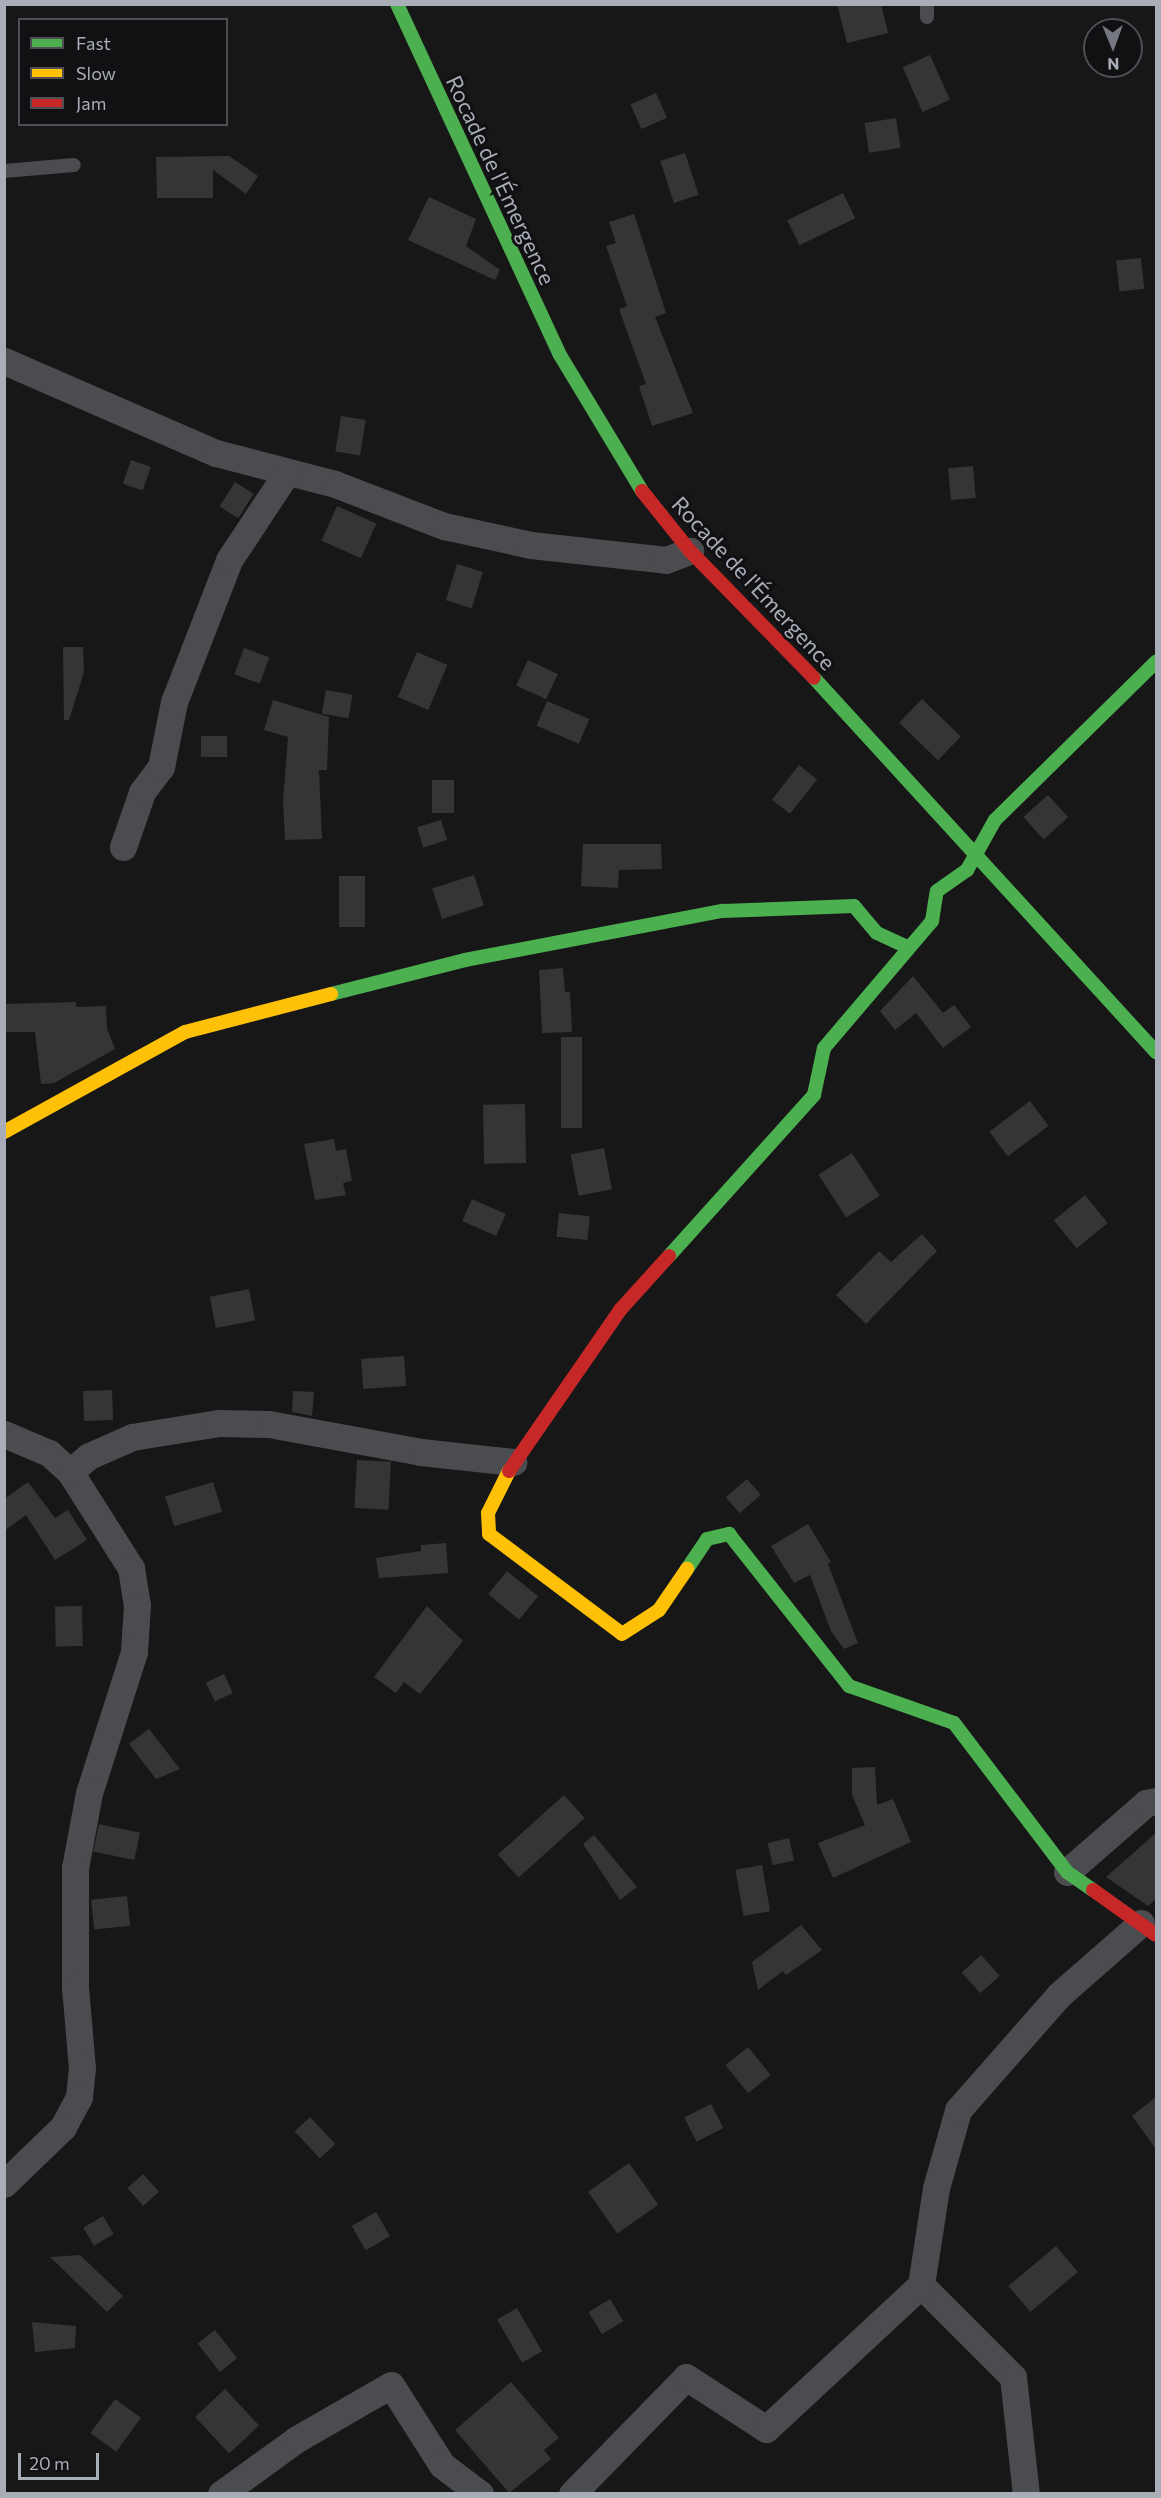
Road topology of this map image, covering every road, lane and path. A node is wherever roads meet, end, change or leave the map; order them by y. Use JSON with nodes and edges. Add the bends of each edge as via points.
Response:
{"nodes":[{"id":1,"x":397,"y":4,"type":"edge"},
{"id":2,"x":74,"y":165,"type":"dead end"},
{"id":3,"x":4,"y":171,"type":"edge"},
{"id":4,"x":4,"y":361,"type":"edge"},
{"id":5,"x":286,"y":474,"type":"junction"},
{"id":6,"x":690,"y":551,"type":"junction"},
{"id":7,"x":1156,"y":663,"type":"edge"},
{"id":8,"x":123,"y":847,"type":"dead end"},
{"id":9,"x":976,"y":853,"type":"junction"},
{"id":10,"x":907,"y":947,"type":"junction"},
{"id":11,"x":1156,"y":1052,"type":"edge"},
{"id":12,"x":4,"y":1132,"type":"edge"},
{"id":13,"x":4,"y":1434,"type":"edge"},
{"id":14,"x":513,"y":1462,"type":"junction"},
{"id":15,"x":70,"y":1472,"type":"junction"},
{"id":16,"x":1156,"y":1801,"type":"edge"},
{"id":17,"x":1067,"y":1872,"type":"junction"},
{"id":18,"x":1149,"y":1929,"type":"edge"},
{"id":19,"x":4,"y":2184,"type":"edge"},
{"id":20,"x":921,"y":2285,"type":"junction"},
{"id":21,"x":221,"y":2493,"type":"edge"},
{"id":22,"x":480,"y":2493,"type":"edge"},
{"id":23,"x":572,"y":2493,"type":"edge"},
{"id":24,"x":1026,"y":2493,"type":"edge"}],
"edges":[{"from":1,"to":6,"type":"street","name":"Rocade de l'Émergence","via":[[560,355],[632,477]]},
{"from":2,"to":3,"type":"lane"},
{"from":4,"to":5,"type":"street","via":[[216,453]]},
{"from":5,"to":6,"type":"street","via":[[335,484],[444,526],[531,545],[666,560]]},
{"from":5,"to":8,"type":"street","via":[[229,560],[174,702],[161,767],[142,792]]},
{"from":6,"to":9,"type":"street","name":"Rocade de l'Émergence","via":[[870,736]]},
{"from":7,"to":9,"type":"street","via":[[995,820]]},
{"from":9,"to":10,"type":"street","via":[[967,870],[937,891],[932,921]]},
{"from":9,"to":11,"type":"street","name":"Rocade de l'Émergence"},
{"from":10,"to":12,"type":"street","via":[[877,933],[854,906],[723,911],[465,960],[185,1032]]},
{"from":10,"to":14,"type":"street","via":[[824,1048],[814,1095],[620,1310]]},
{"from":13,"to":15,"type":"street","via":[[49,1453]]},
{"from":14,"to":15,"type":"street","via":[[421,1452],[269,1424],[218,1423],[132,1437],[89,1456]]},
{"from":14,"to":17,"type":"street","via":[[488,1513],[489,1534],[622,1634],[660,1610],[707,1539],[729,1534],[849,1686],[954,1724]]},
{"from":15,"to":19,"type":"street","via":[[131,1568],[137,1605],[134,1652],[89,1793],[75,1869],[75,1987],[82,2068],[79,2097],[63,2127]]},
{"from":16,"to":17,"type":"street","via":[[1146,1803]]},
{"from":17,"to":18,"type":"street"},
{"from":18,"to":20,"type":"street","via":[[1059,1995],[958,2110],[936,2188]]},
{"from":20,"to":23,"type":"street","via":[[766,2428],[686,2377]]},
{"from":20,"to":24,"type":"street","via":[[1013,2377]]},
{"from":21,"to":22,"type":"street","via":[[297,2439],[391,2385],[442,2465]]}]}
